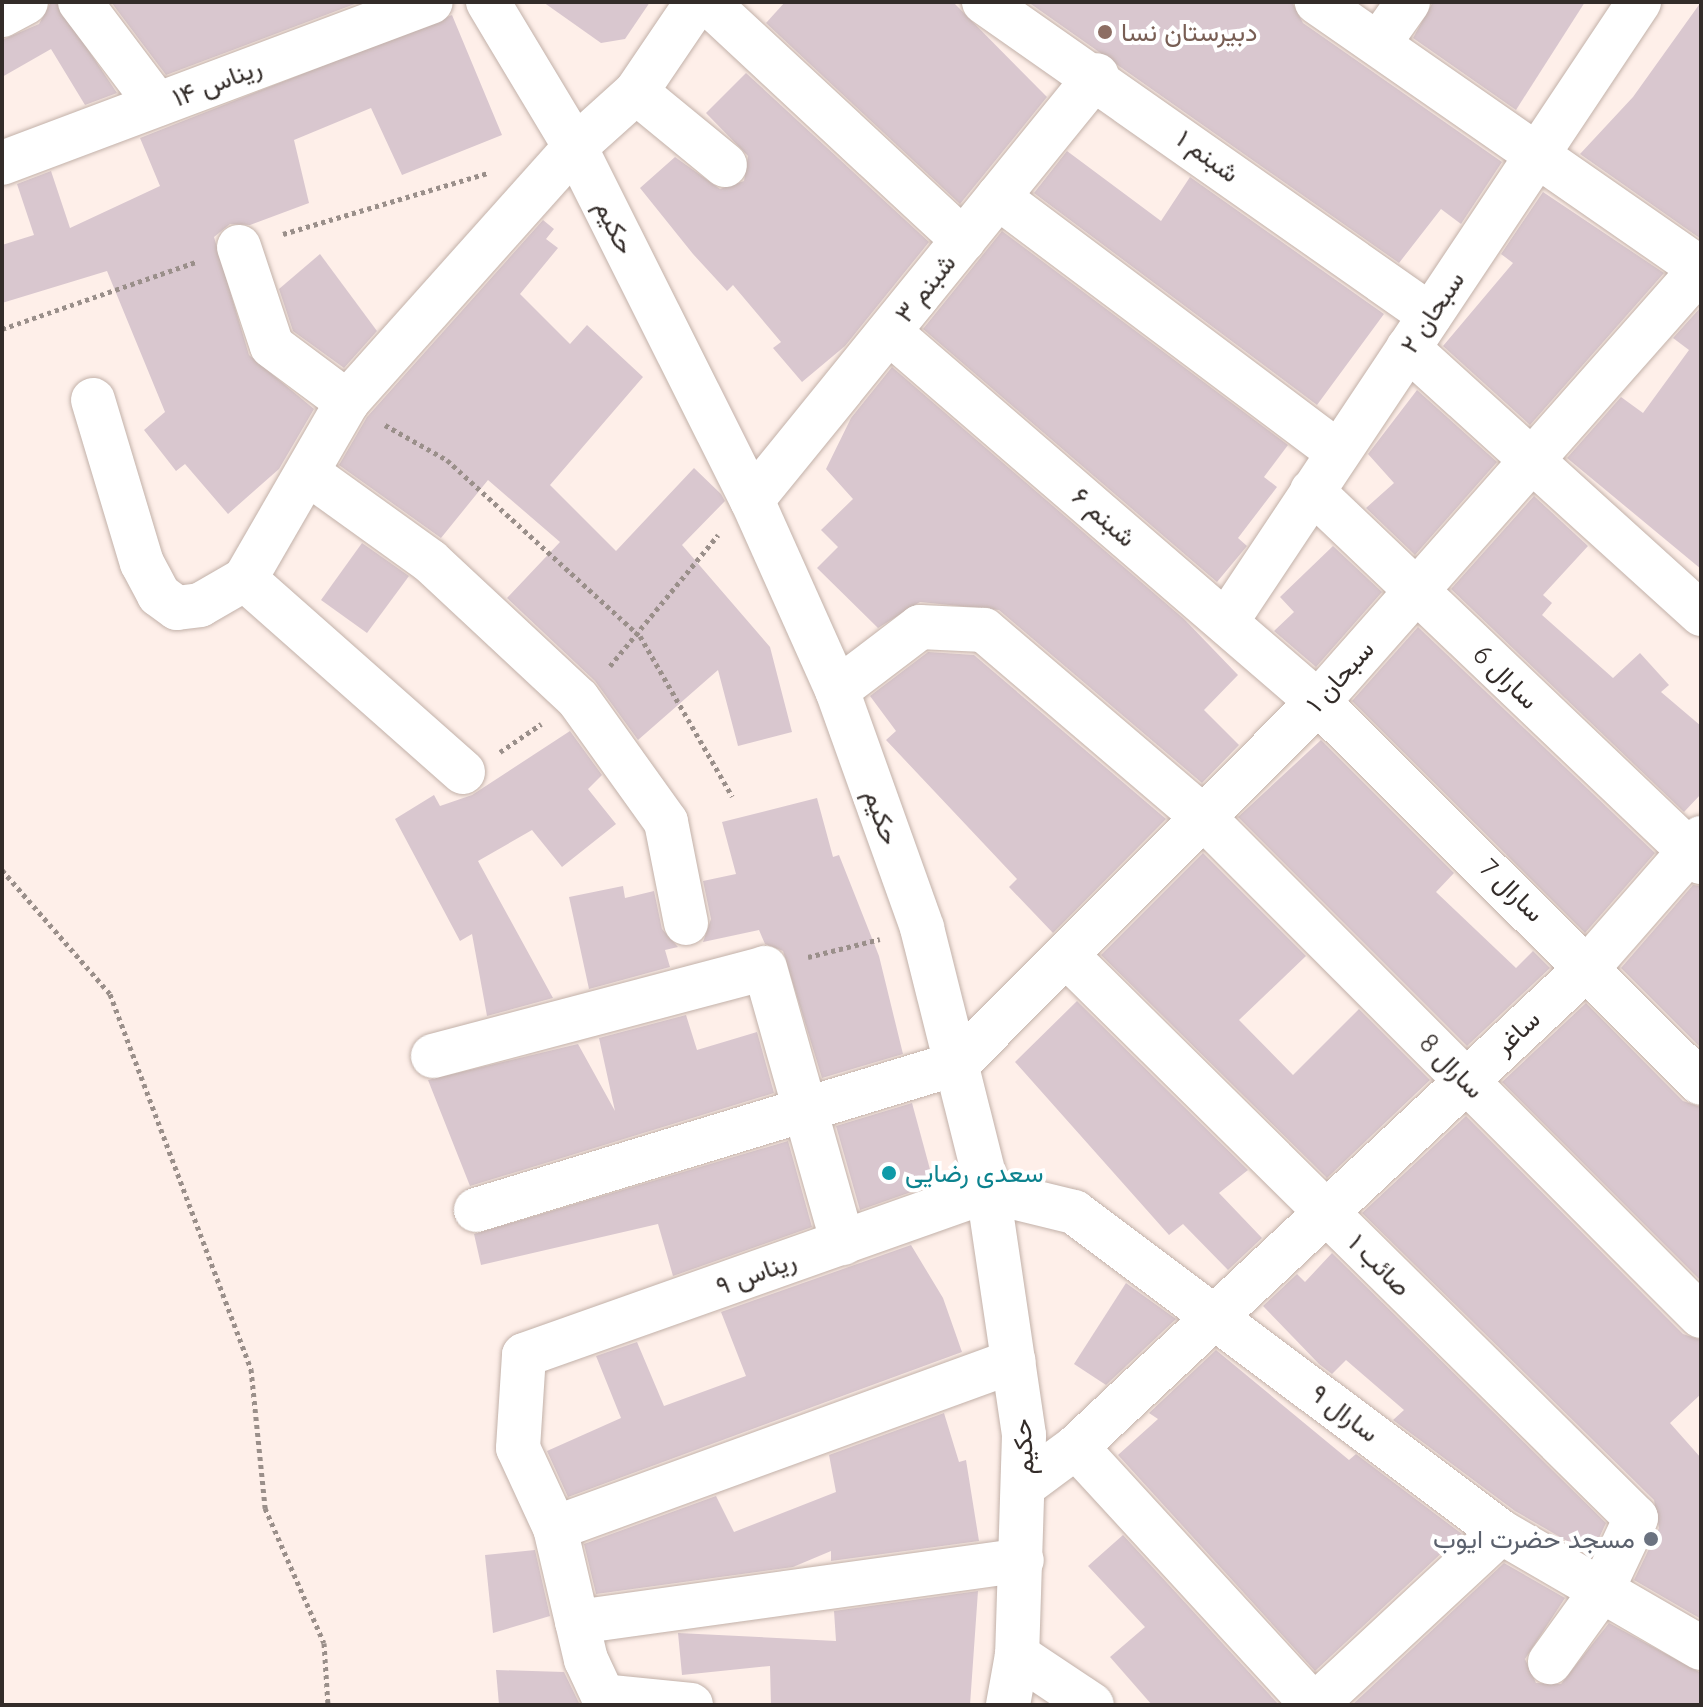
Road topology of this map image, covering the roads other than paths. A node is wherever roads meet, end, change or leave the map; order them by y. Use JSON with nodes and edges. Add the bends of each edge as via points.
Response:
{"nodes":[{"id":1,"x":26,"y":2,"type":"edge"},
{"id":2,"x":80,"y":2,"type":"edge"},
{"id":3,"x":431,"y":2,"type":"edge"},
{"id":4,"x":488,"y":2,"type":"edge"},
{"id":5,"x":697,"y":2,"type":"edge"},
{"id":6,"x":707,"y":2,"type":"edge"},
{"id":7,"x":984,"y":2,"type":"edge"},
{"id":8,"x":1317,"y":2,"type":"edge"},
{"id":9,"x":1408,"y":2,"type":"edge"},
{"id":10,"x":1624,"y":7,"type":"edge"},
{"id":11,"x":2,"y":15,"type":"edge"},
{"id":12,"x":1379,"y":43,"type":"junction"},
{"id":13,"x":1097,"y":75,"type":"junction"},
{"id":14,"x":636,"y":92,"type":"junction"},
{"id":15,"x":157,"y":104,"type":"junction"},
{"id":16,"x":575,"y":147,"type":"junction"},
{"id":17,"x":1540,"y":151,"type":"junction"},
{"id":18,"x":2,"y":163,"type":"edge"},
{"id":19,"x":725,"y":165,"type":"dead end"},
{"id":20,"x":998,"y":197,"type":"junction"},
{"id":21,"x":963,"y":240,"type":"junction"},
{"id":22,"x":239,"y":247,"type":"road end"},
{"id":23,"x":1701,"y":269,"type":"edge"},
{"id":24,"x":889,"y":332,"type":"junction"},
{"id":25,"x":1419,"y":332,"type":"junction"},
{"id":26,"x":93,"y":400,"type":"dead end"},
{"id":27,"x":347,"y":402,"type":"junction"},
{"id":28,"x":1338,"y":452,"type":"junction"},
{"id":29,"x":1535,"y":462,"type":"junction"},
{"id":30,"x":309,"y":474,"type":"junction"},
{"id":31,"x":1312,"y":491,"type":"junction"},
{"id":32,"x":752,"y":500,"type":"junction"},
{"id":33,"x":245,"y":579,"type":"junction"},
{"id":34,"x":1415,"y":590,"type":"junction"},
{"id":35,"x":1701,"y":614,"type":"edge"},
{"id":36,"x":1226,"y":622,"type":"junction"},
{"id":37,"x":837,"y":690,"type":"junction"},
{"id":38,"x":1318,"y":702,"type":"junction"},
{"id":39,"x":463,"y":772,"type":"road end"},
{"id":40,"x":1203,"y":817,"type":"junction"},
{"id":41,"x":1697,"y":851,"type":"edge"},
{"id":42,"x":686,"y":923,"type":"dead end"},
{"id":43,"x":1066,"y":955,"type":"junction"},
{"id":44,"x":1590,"y":965,"type":"junction"},
{"id":45,"x":433,"y":1056,"type":"dead end"},
{"id":46,"x":958,"y":1063,"type":"junction"},
{"id":47,"x":1465,"y":1080,"type":"junction"},
{"id":48,"x":1701,"y":1083,"type":"edge"},
{"id":49,"x":805,"y":1109,"type":"junction"},
{"id":50,"x":988,"y":1191,"type":"junction"},
{"id":51,"x":476,"y":1210,"type":"dead end"},
{"id":52,"x":1326,"y":1212,"type":"junction"},
{"id":53,"x":843,"y":1243,"type":"junction"},
{"id":54,"x":1217,"y":1316,"type":"junction"},
{"id":55,"x":1701,"y":1316,"type":"edge"},
{"id":56,"x":1014,"y":1361,"type":"junction"},
{"id":57,"x":1076,"y":1447,"type":"junction"},
{"id":58,"x":1026,"y":1484,"type":"junction"},
{"id":59,"x":555,"y":1528,"type":"junction"},
{"id":60,"x":1501,"y":1532,"type":"junction"},
{"id":61,"x":1022,"y":1560,"type":"junction"},
{"id":62,"x":1602,"y":1590,"type":"junction"},
{"id":63,"x":577,"y":1622,"type":"junction"},
{"id":64,"x":1701,"y":1648,"type":"edge"},
{"id":65,"x":1017,"y":1655,"type":"junction"},
{"id":66,"x":1550,"y":1662,"type":"dead end"},
{"id":67,"x":601,"y":1700,"type":"edge"},
{"id":68,"x":691,"y":1705,"type":"edge"},
{"id":69,"x":1008,"y":1705,"type":"edge"},
{"id":70,"x":1092,"y":1705,"type":"edge"},
{"id":71,"x":1314,"y":1705,"type":"edge"}],
"edges":[{"from":1,"to":11,"type":"street"},
{"from":2,"to":15,"type":"street"},
{"from":3,"to":15,"type":"street","name":"ریناس ۱۴"},
{"from":4,"to":16,"type":"street","name":"حکیم"},
{"from":5,"to":14,"type":"street"},
{"from":6,"to":21,"type":"street"},
{"from":7,"to":13,"type":"street","name":"شبنم ۱"},
{"from":8,"to":12,"type":"street"},
{"from":9,"to":12,"type":"street"},
{"from":10,"to":17,"type":"street","name":"سبحان ۲"},
{"from":12,"to":17,"type":"street"},
{"from":13,"to":20,"type":"street","name":"شبنم ۳"},
{"from":13,"to":25,"type":"street","name":"شبنم ۱"},
{"from":14,"to":16,"type":"street"},
{"from":14,"to":19,"type":"street"},
{"from":15,"to":18,"type":"street","name":"ریناس ۱۴"},
{"from":16,"to":27,"type":"street"},
{"from":16,"to":32,"type":"street","name":"حکیم"},
{"from":17,"to":23,"type":"street"},
{"from":17,"to":25,"type":"street","name":"سبحان ۲"},
{"from":20,"to":21,"type":"street","name":"شبنم ۳"},
{"from":20,"to":28,"type":"street"},
{"from":21,"to":24,"type":"street","name":"شبنم ۳"},
{"from":22,"to":27,"type":"street","via":[[272,346]]},
{"from":23,"to":29,"type":"street","name":"سبحان ۱"},
{"from":24,"to":32,"type":"street","name":"شبنم ۳"},
{"from":24,"to":36,"type":"street","name":"شبنم ۶"},
{"from":25,"to":28,"type":"street","name":"سبحان ۲"},
{"from":25,"to":29,"type":"street","name":"شبنم ۱"},
{"from":26,"to":33,"type":"street","via":[[142,563],[159,595],[177,608],[200,605]]},
{"from":27,"to":30,"type":"street"},
{"from":28,"to":31,"type":"street","name":"سبحان ۲"},
{"from":29,"to":34,"type":"street","name":"سبحان ۱"},
{"from":29,"to":35,"type":"street","name":"شبنم ۱"},
{"from":30,"to":33,"type":"street"},
{"from":30,"to":42,"type":"street","via":[[430,561],[578,699],[666,822]]},
{"from":31,"to":34,"type":"street","name":"سارال 6"},
{"from":31,"to":36,"type":"street","name":"سبحان ۲"},
{"from":32,"to":37,"type":"street","name":"حکیم"},
{"from":33,"to":39,"type":"street"},
{"from":34,"to":38,"type":"street","name":"سبحان ۱"},
{"from":34,"to":41,"type":"street","name":"سارال 6"},
{"from":36,"to":38,"type":"street","name":"شبنم ۶"},
{"from":37,"to":40,"type":"street","name":"سارال 8","via":[[920,627],[984,630]]},
{"from":37,"to":46,"type":"street","name":"حکیم","via":[[922,928]]},
{"from":38,"to":40,"type":"street","name":"سبحان ۱"},
{"from":38,"to":44,"type":"street","name":"سارال 7"},
{"from":40,"to":43,"type":"street","name":"سبحان ۱"},
{"from":40,"to":47,"type":"street","name":"سارال 8"},
{"from":41,"to":44,"type":"street","name":"ساغر"},
{"from":43,"to":46,"type":"street","name":"سبحان ۱"},
{"from":43,"to":52,"type":"street","name":"صائب ۱"},
{"from":44,"to":47,"type":"street","name":"ساغر"},
{"from":44,"to":48,"type":"street","name":"سارال 7"},
{"from":45,"to":49,"type":"street","via":[[765,968]]},
{"from":46,"to":49,"type":"street"},
{"from":46,"to":50,"type":"street","name":"حکیم"},
{"from":47,"to":52,"type":"street","name":"ساغر"},
{"from":47,"to":55,"type":"street","name":"سارال 8"},
{"from":49,"to":51,"type":"street"},
{"from":49,"to":53,"type":"street"},
{"from":50,"to":53,"type":"street","name":"ریناس ۹"},
{"from":50,"to":54,"type":"street","name":"سارال ۹","via":[[1074,1212]]},
{"from":50,"to":56,"type":"street","name":"حکیم"},
{"from":52,"to":54,"type":"street","name":"ساغر"},
{"from":52,"to":62,"type":"street","name":"صائب ۱","via":[[1636,1518]]},
{"from":53,"to":59,"type":"street","name":"ریناس ۹","via":[[524,1355],[518,1448]]},
{"from":54,"to":57,"type":"street","name":"ساغر"},
{"from":54,"to":60,"type":"street","name":"سارال ۹"},
{"from":56,"to":58,"type":"street","name":"حکیم"},
{"from":56,"to":59,"type":"street"},
{"from":57,"to":58,"type":"street","name":"ساغر"},
{"from":57,"to":71,"type":"street"},
{"from":58,"to":61,"type":"street","name":"حکیم"},
{"from":59,"to":63,"type":"street"},
{"from":60,"to":62,"type":"street","name":"سارال ۹"},
{"from":60,"to":71,"type":"street"},
{"from":61,"to":63,"type":"street"},
{"from":61,"to":65,"type":"street","name":"حکیم"},
{"from":62,"to":64,"type":"street","name":"سارال ۹"},
{"from":62,"to":66,"type":"street"},
{"from":63,"to":67,"type":"street"},
{"from":65,"to":69,"type":"street","name":"حکیم"},
{"from":65,"to":70,"type":"street"},
{"from":67,"to":68,"type":"street"}]}
